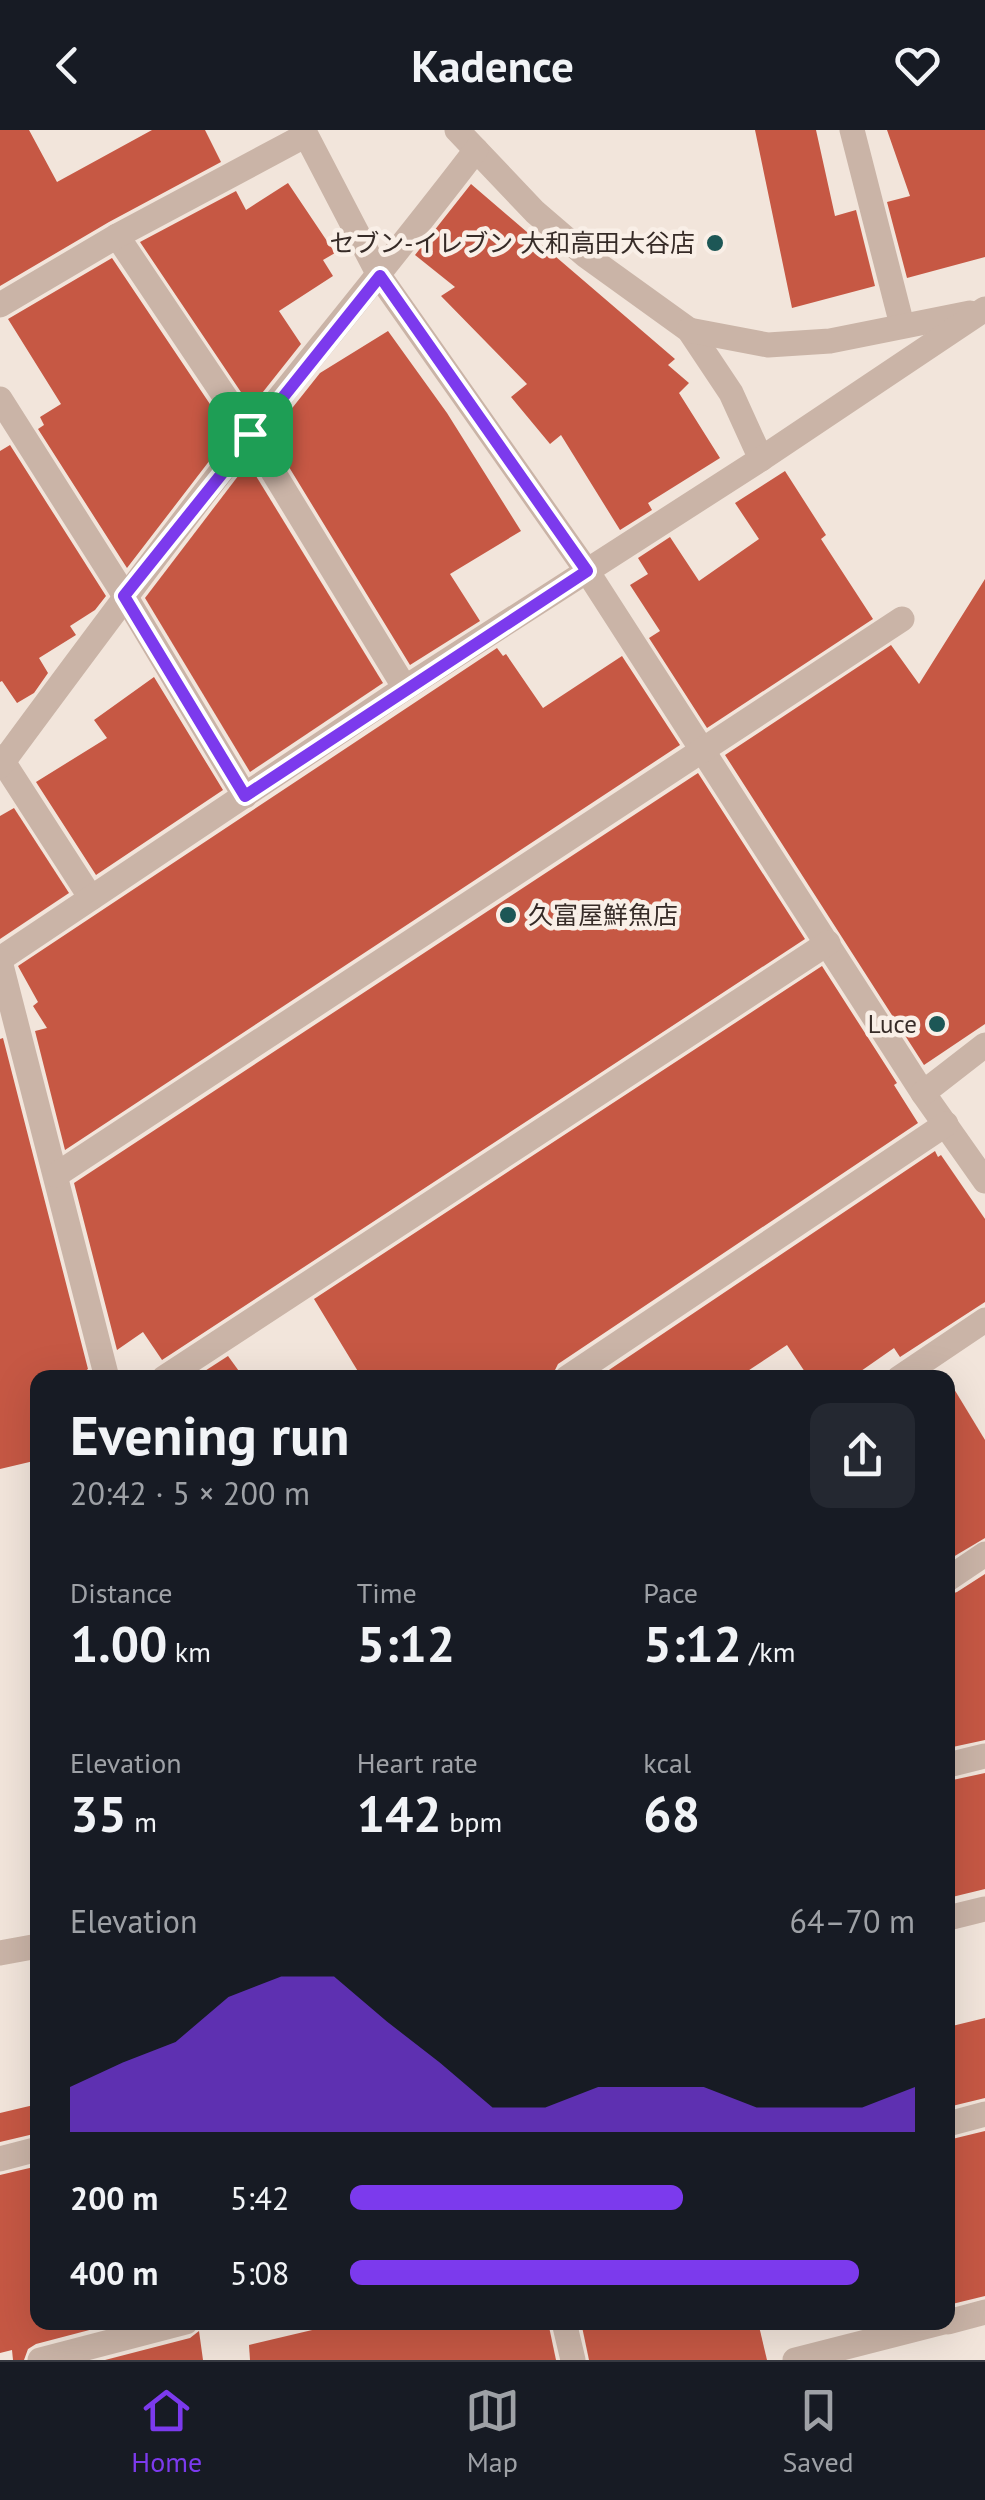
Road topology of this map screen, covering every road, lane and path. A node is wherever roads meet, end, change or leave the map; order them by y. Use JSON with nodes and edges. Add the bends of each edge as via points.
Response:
{"nodes":[{"id":1,"x":457,"y":130,"type":"edge"},
{"id":2,"x":852,"y":130,"type":"edge"},
{"id":3,"x":476,"y":150,"type":"junction"},
{"id":4,"x":117,"y":236,"type":"junction"},
{"id":5,"x":380,"y":276,"type":"junction"},
{"id":6,"x":0,"y":305,"type":"edge"},
{"id":7,"x":983,"y":310,"type":"edge"},
{"id":8,"x":902,"y":325,"type":"junction"},
{"id":9,"x":689,"y":330,"type":"junction"},
{"id":10,"x":0,"y":399,"type":"edge"},
{"id":11,"x":250,"y":434,"type":"junction"},
{"id":12,"x":761,"y":459,"type":"junction"},
{"id":13,"x":587,"y":571,"type":"junction"},
{"id":14,"x":124,"y":596,"type":"junction"},
{"id":15,"x":902,"y":619,"type":"dead end"},
{"id":16,"x":406,"y":688,"type":"junction"},
{"id":17,"x":703,"y":752,"type":"junction"},
{"id":18,"x":1,"y":762,"type":"edge"},
{"id":19,"x":245,"y":796,"type":"junction"},
{"id":20,"x":91,"y":898,"type":"junction"},
{"id":21,"x":828,"y":943,"type":"junction"},
{"id":22,"x":0,"y":959,"type":"edge"},
{"id":23,"x":985,"y":1045,"type":"edge"},
{"id":24,"x":923,"y":1094,"type":"junction"},
{"id":25,"x":946,"y":1124,"type":"junction"},
{"id":26,"x":56,"y":1175,"type":"junction"},
{"id":27,"x":985,"y":1181,"type":"edge"},
{"id":28,"x":985,"y":1320,"type":"edge"},
{"id":29,"x":105,"y":1370,"type":"edge"},
{"id":30,"x":176,"y":1370,"type":"edge"},
{"id":31,"x":579,"y":1370,"type":"edge"},
{"id":32,"x":911,"y":1370,"type":"edge"},
{"id":33,"x":985,"y":1554,"type":"edge"},
{"id":34,"x":955,"y":1574,"type":"edge"},
{"id":35,"x":985,"y":1756,"type":"edge"},
{"id":36,"x":955,"y":1763,"type":"edge"},
{"id":37,"x":985,"y":1909,"type":"edge"},
{"id":38,"x":955,"y":1916,"type":"edge"},
{"id":39,"x":30,"y":1948,"type":"edge"},
{"id":40,"x":0,"y":1954,"type":"edge"},
{"id":41,"x":985,"y":2114,"type":"edge"},
{"id":42,"x":955,"y":2122,"type":"edge"},
{"id":43,"x":30,"y":2151,"type":"edge"},
{"id":44,"x":0,"y":2159,"type":"edge"},
{"id":45,"x":985,"y":2312,"type":"edge"},
{"id":46,"x":955,"y":2320,"type":"edge"},
{"id":47,"x":155,"y":2330,"type":"edge"},
{"id":48,"x":566,"y":2330,"type":"edge"},
{"id":49,"x":914,"y":2330,"type":"edge"},
{"id":50,"x":40,"y":2360,"type":"edge"},
{"id":51,"x":573,"y":2360,"type":"edge"},
{"id":52,"x":796,"y":2360,"type":"edge"}],
"edges":[{"from":1,"to":3,"type":"street"},
{"from":2,"to":8,"type":"street"},
{"from":3,"to":5,"type":"street"},
{"from":3,"to":9,"type":"street","via":[[534,212]]},
{"from":4,"to":5,"type":"street","via":[[306,135]]},
{"from":4,"to":6,"type":"street"},
{"from":4,"to":11,"type":"street"},
{"from":5,"to":11,"type":"street"},
{"from":5,"to":13,"type":"street"},
{"from":7,"to":8,"type":"street"},
{"from":7,"to":12,"type":"street"},
{"from":8,"to":9,"type":"street","via":[[830,342],[768,345]]},
{"from":9,"to":12,"type":"street","via":[[731,394]]},
{"from":10,"to":14,"type":"street"},
{"from":11,"to":14,"type":"street"},
{"from":11,"to":16,"type":"street"},
{"from":12,"to":13,"type":"street"},
{"from":13,"to":16,"type":"street"},
{"from":13,"to":17,"type":"street"},
{"from":14,"to":18,"type":"street"},
{"from":14,"to":19,"type":"street"},
{"from":15,"to":17,"type":"street"},
{"from":16,"to":19,"type":"street"},
{"from":17,"to":21,"type":"street"},
{"from":17,"to":26,"type":"street"},
{"from":18,"to":20,"type":"street"},
{"from":19,"to":20,"type":"street"},
{"from":20,"to":22,"type":"street"},
{"from":21,"to":24,"type":"street"},
{"from":21,"to":30,"type":"street"},
{"from":22,"to":26,"type":"street"},
{"from":23,"to":24,"type":"street"},
{"from":24,"to":25,"type":"street"},
{"from":25,"to":27,"type":"street"},
{"from":25,"to":31,"type":"street"},
{"from":26,"to":29,"type":"street"},
{"from":28,"to":32,"type":"street"},
{"from":33,"to":34,"type":"street"},
{"from":35,"to":36,"type":"street"},
{"from":37,"to":38,"type":"street"},
{"from":39,"to":40,"type":"street"},
{"from":41,"to":42,"type":"street"},
{"from":43,"to":44,"type":"street"},
{"from":45,"to":46,"type":"street"},
{"from":47,"to":50,"type":"street"},
{"from":48,"to":51,"type":"street"},
{"from":49,"to":52,"type":"street"}]}
